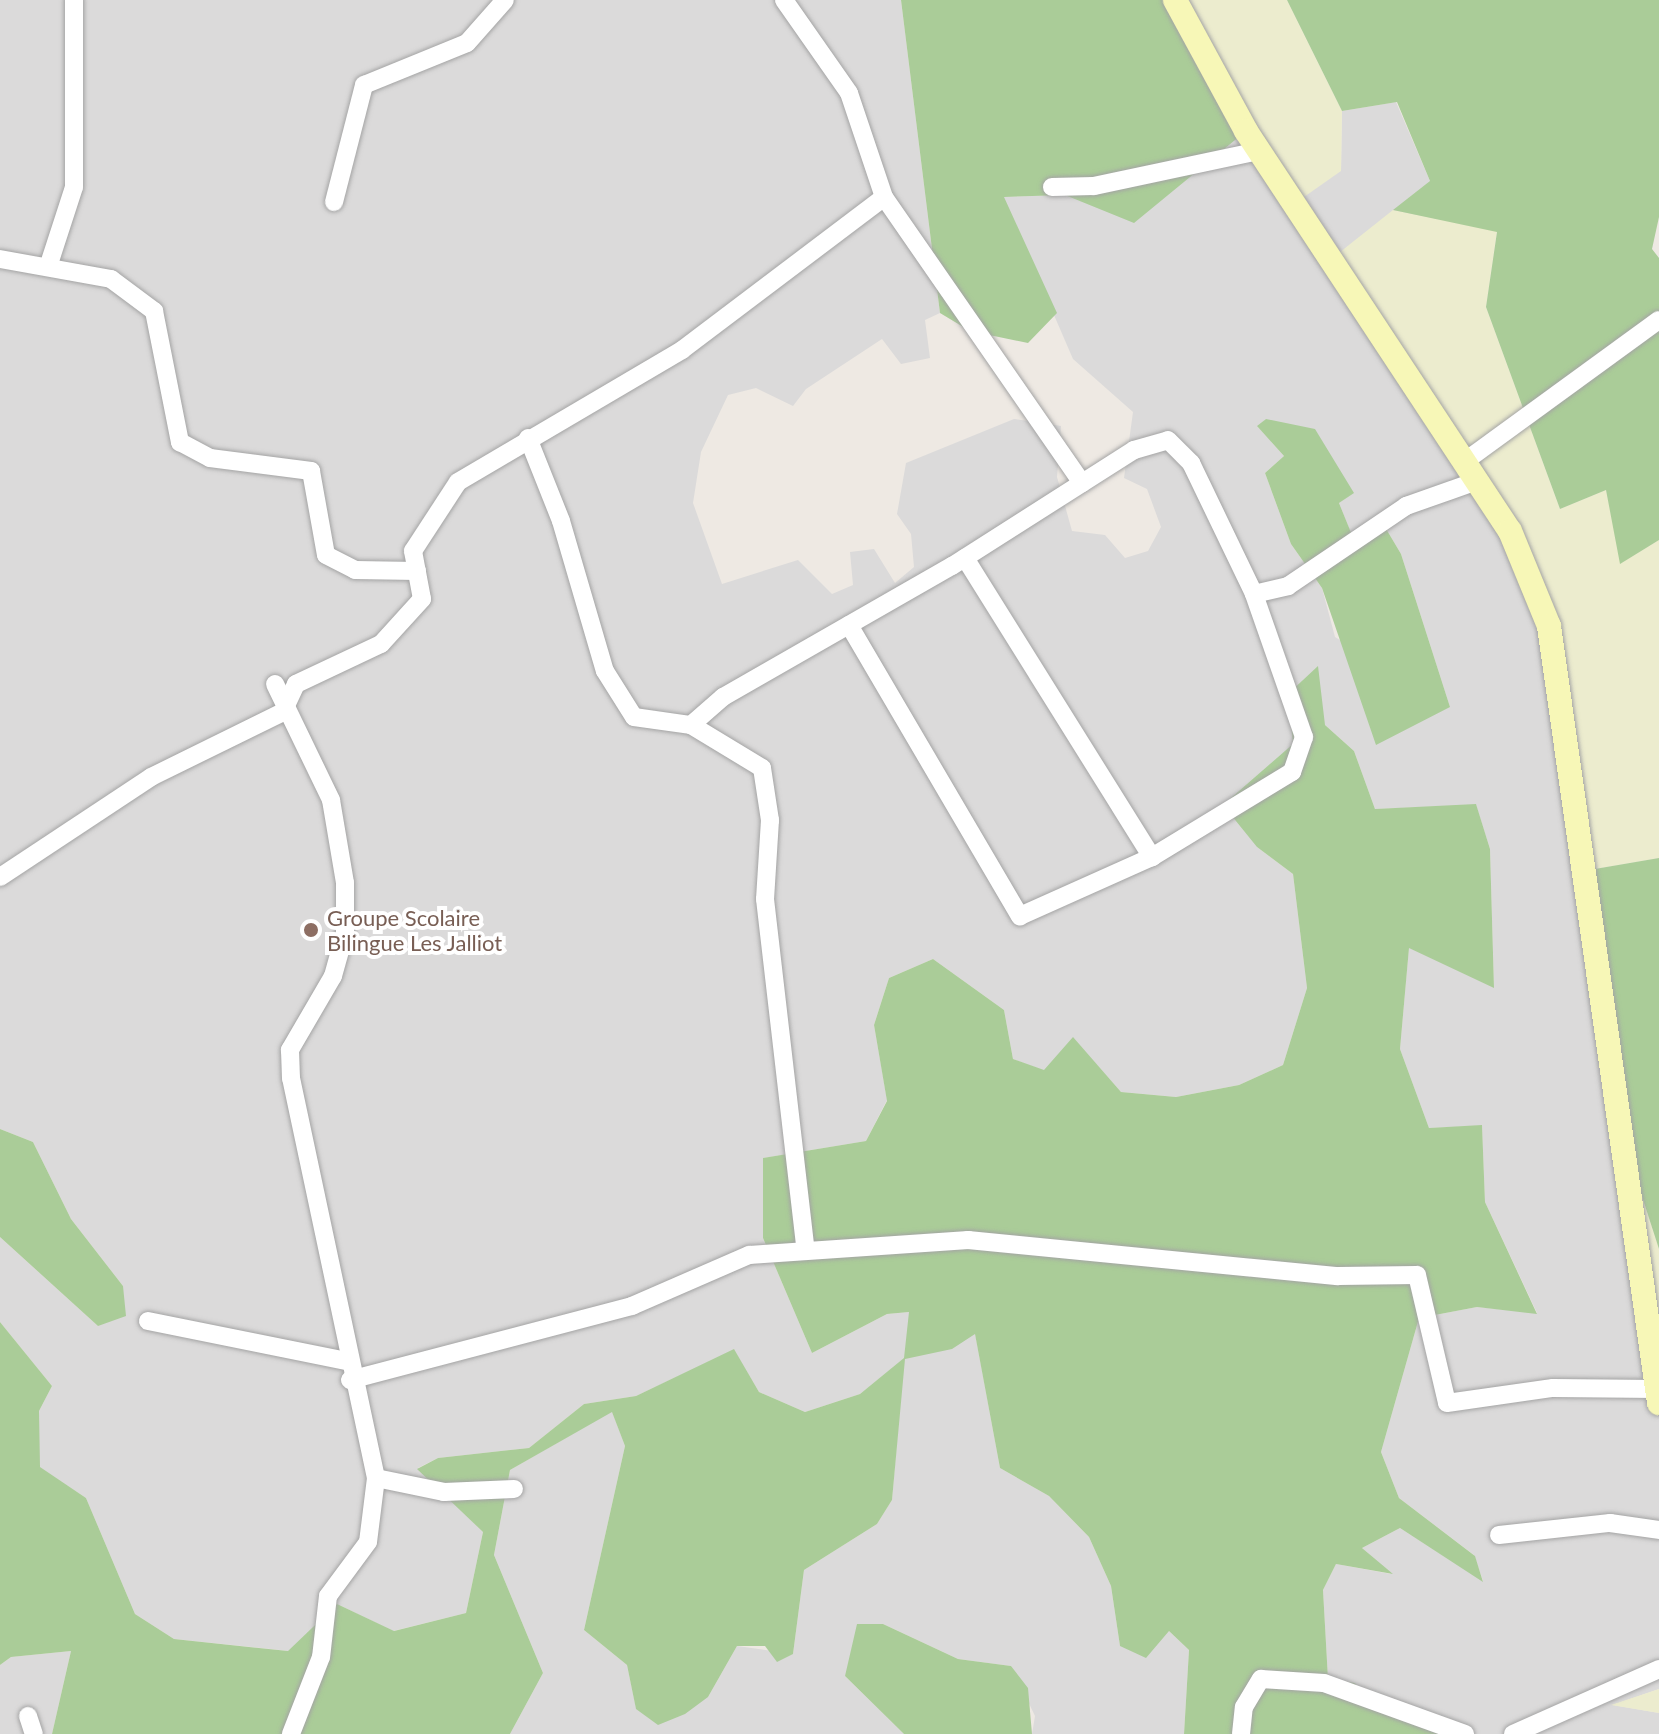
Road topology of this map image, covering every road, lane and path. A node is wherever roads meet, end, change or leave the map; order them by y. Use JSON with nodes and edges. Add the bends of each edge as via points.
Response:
{"nodes":[{"id":1,"x":74,"y":0,"type":"edge"},
{"id":2,"x":505,"y":0,"type":"edge"},
{"id":3,"x":784,"y":0,"type":"edge"},
{"id":4,"x":1175,"y":0,"type":"edge"},
{"id":5,"x":1259,"y":151,"type":"junction"},
{"id":6,"x":1052,"y":187,"type":"dead end"},
{"id":7,"x":884,"y":197,"type":"junction"},
{"id":8,"x":334,"y":202,"type":"dead end"},
{"id":9,"x":0,"y":259,"type":"edge"},
{"id":10,"x":49,"y":264,"type":"junction"},
{"id":11,"x":1659,"y":320,"type":"edge"},
{"id":12,"x":528,"y":438,"type":"junction"},
{"id":13,"x":1470,"y":472,"type":"junction"},
{"id":14,"x":1082,"y":483,"type":"junction"},
{"id":15,"x":965,"y":558,"type":"junction"},
{"id":16,"x":417,"y":571,"type":"junction"},
{"id":17,"x":1254,"y":594,"type":"junction"},
{"id":18,"x":849,"y":625,"type":"junction"},
{"id":19,"x":275,"y":684,"type":"dead end"},
{"id":20,"x":283,"y":712,"type":"junction"},
{"id":21,"x":691,"y":725,"type":"junction"},
{"id":22,"x":1152,"y":857,"type":"junction"},
{"id":23,"x":0,"y":877,"type":"edge"},
{"id":24,"x":806,"y":1251,"type":"junction"},
{"id":25,"x":148,"y":1321,"type":"dead end"},
{"id":26,"x":1657,"y":1363,"type":"edge"},
{"id":27,"x":349,"y":1370,"type":"junction"},
{"id":28,"x":1658,"y":1396,"type":"edge"},
{"id":29,"x":376,"y":1478,"type":"junction"},
{"id":30,"x":514,"y":1489,"type":"dead end"},
{"id":31,"x":1659,"y":1530,"type":"edge"},
{"id":32,"x":1499,"y":1535,"type":"dead end"},
{"id":33,"x":1659,"y":1669,"type":"edge"},
{"id":34,"x":291,"y":1734,"type":"edge"},
{"id":35,"x":1241,"y":1734,"type":"edge"},
{"id":36,"x":1465,"y":1734,"type":"edge"},
{"id":37,"x":1513,"y":1734,"type":"edge"}],
"edges":[{"from":1,"to":10,"type":"street","via":[[74,187]]},
{"from":2,"to":8,"type":"street","via":[[467,43],[364,85]]},
{"from":3,"to":7,"type":"street","via":[[849,93]]},
{"from":4,"to":5,"type":"street"},
{"from":5,"to":6,"type":"street","via":[[1094,186]]},
{"from":5,"to":13,"type":"street"},
{"from":7,"to":12,"type":"street","via":[[682,350]]},
{"from":7,"to":14,"type":"street"},
{"from":9,"to":10,"type":"street"},
{"from":10,"to":16,"type":"street","via":[[111,279],[154,311],[180,442],[210,458],[311,471],[326,555],[355,570]]},
{"from":11,"to":13,"type":"street"},
{"from":12,"to":16,"type":"street","via":[[458,482],[413,551]]},
{"from":12,"to":21,"type":"street","via":[[561,521],[605,671],[634,717]]},
{"from":13,"to":17,"type":"street","via":[[1406,506],[1315,570]]},
{"from":13,"to":26,"type":"street","via":[[1510,531],[1549,626]]},
{"from":14,"to":15,"type":"street"},
{"from":14,"to":17,"type":"street","via":[[1134,450],[1168,440],[1191,463]]},
{"from":15,"to":18,"type":"street"},
{"from":15,"to":22,"type":"street"},
{"from":16,"to":20,"type":"street","via":[[422,599],[381,644],[296,684]]},
{"from":17,"to":22,"type":"street","via":[[1304,737],[1292,772]]},
{"from":18,"to":21,"type":"street","via":[[723,697]]},
{"from":18,"to":22,"type":"street","via":[[1020,916]]},
{"from":19,"to":20,"type":"street"},
{"from":20,"to":23,"type":"street","via":[[151,777]]},
{"from":20,"to":27,"type":"street","via":[[331,800],[345,883],[345,933],[333,976],[290,1050]]},
{"from":21,"to":24,"type":"street","via":[[762,768],[770,820],[765,899]]},
{"from":24,"to":27,"type":"street","via":[[749,1255],[632,1306]]},
{"from":24,"to":28,"type":"street","via":[[968,1240],[1338,1276],[1417,1275],[1447,1403],[1553,1388]]},
{"from":25,"to":27,"type":"street"},
{"from":26,"to":28,"type":"street"},
{"from":27,"to":29,"type":"street"},
{"from":29,"to":30,"type":"street","via":[[444,1492]]},
{"from":29,"to":34,"type":"street","via":[[368,1542],[328,1596],[321,1657]]},
{"from":31,"to":32,"type":"street","via":[[1610,1523]]},
{"from":33,"to":37,"type":"street"},
{"from":35,"to":36,"type":"street","via":[[1244,1707],[1261,1679],[1324,1683]]}]}
